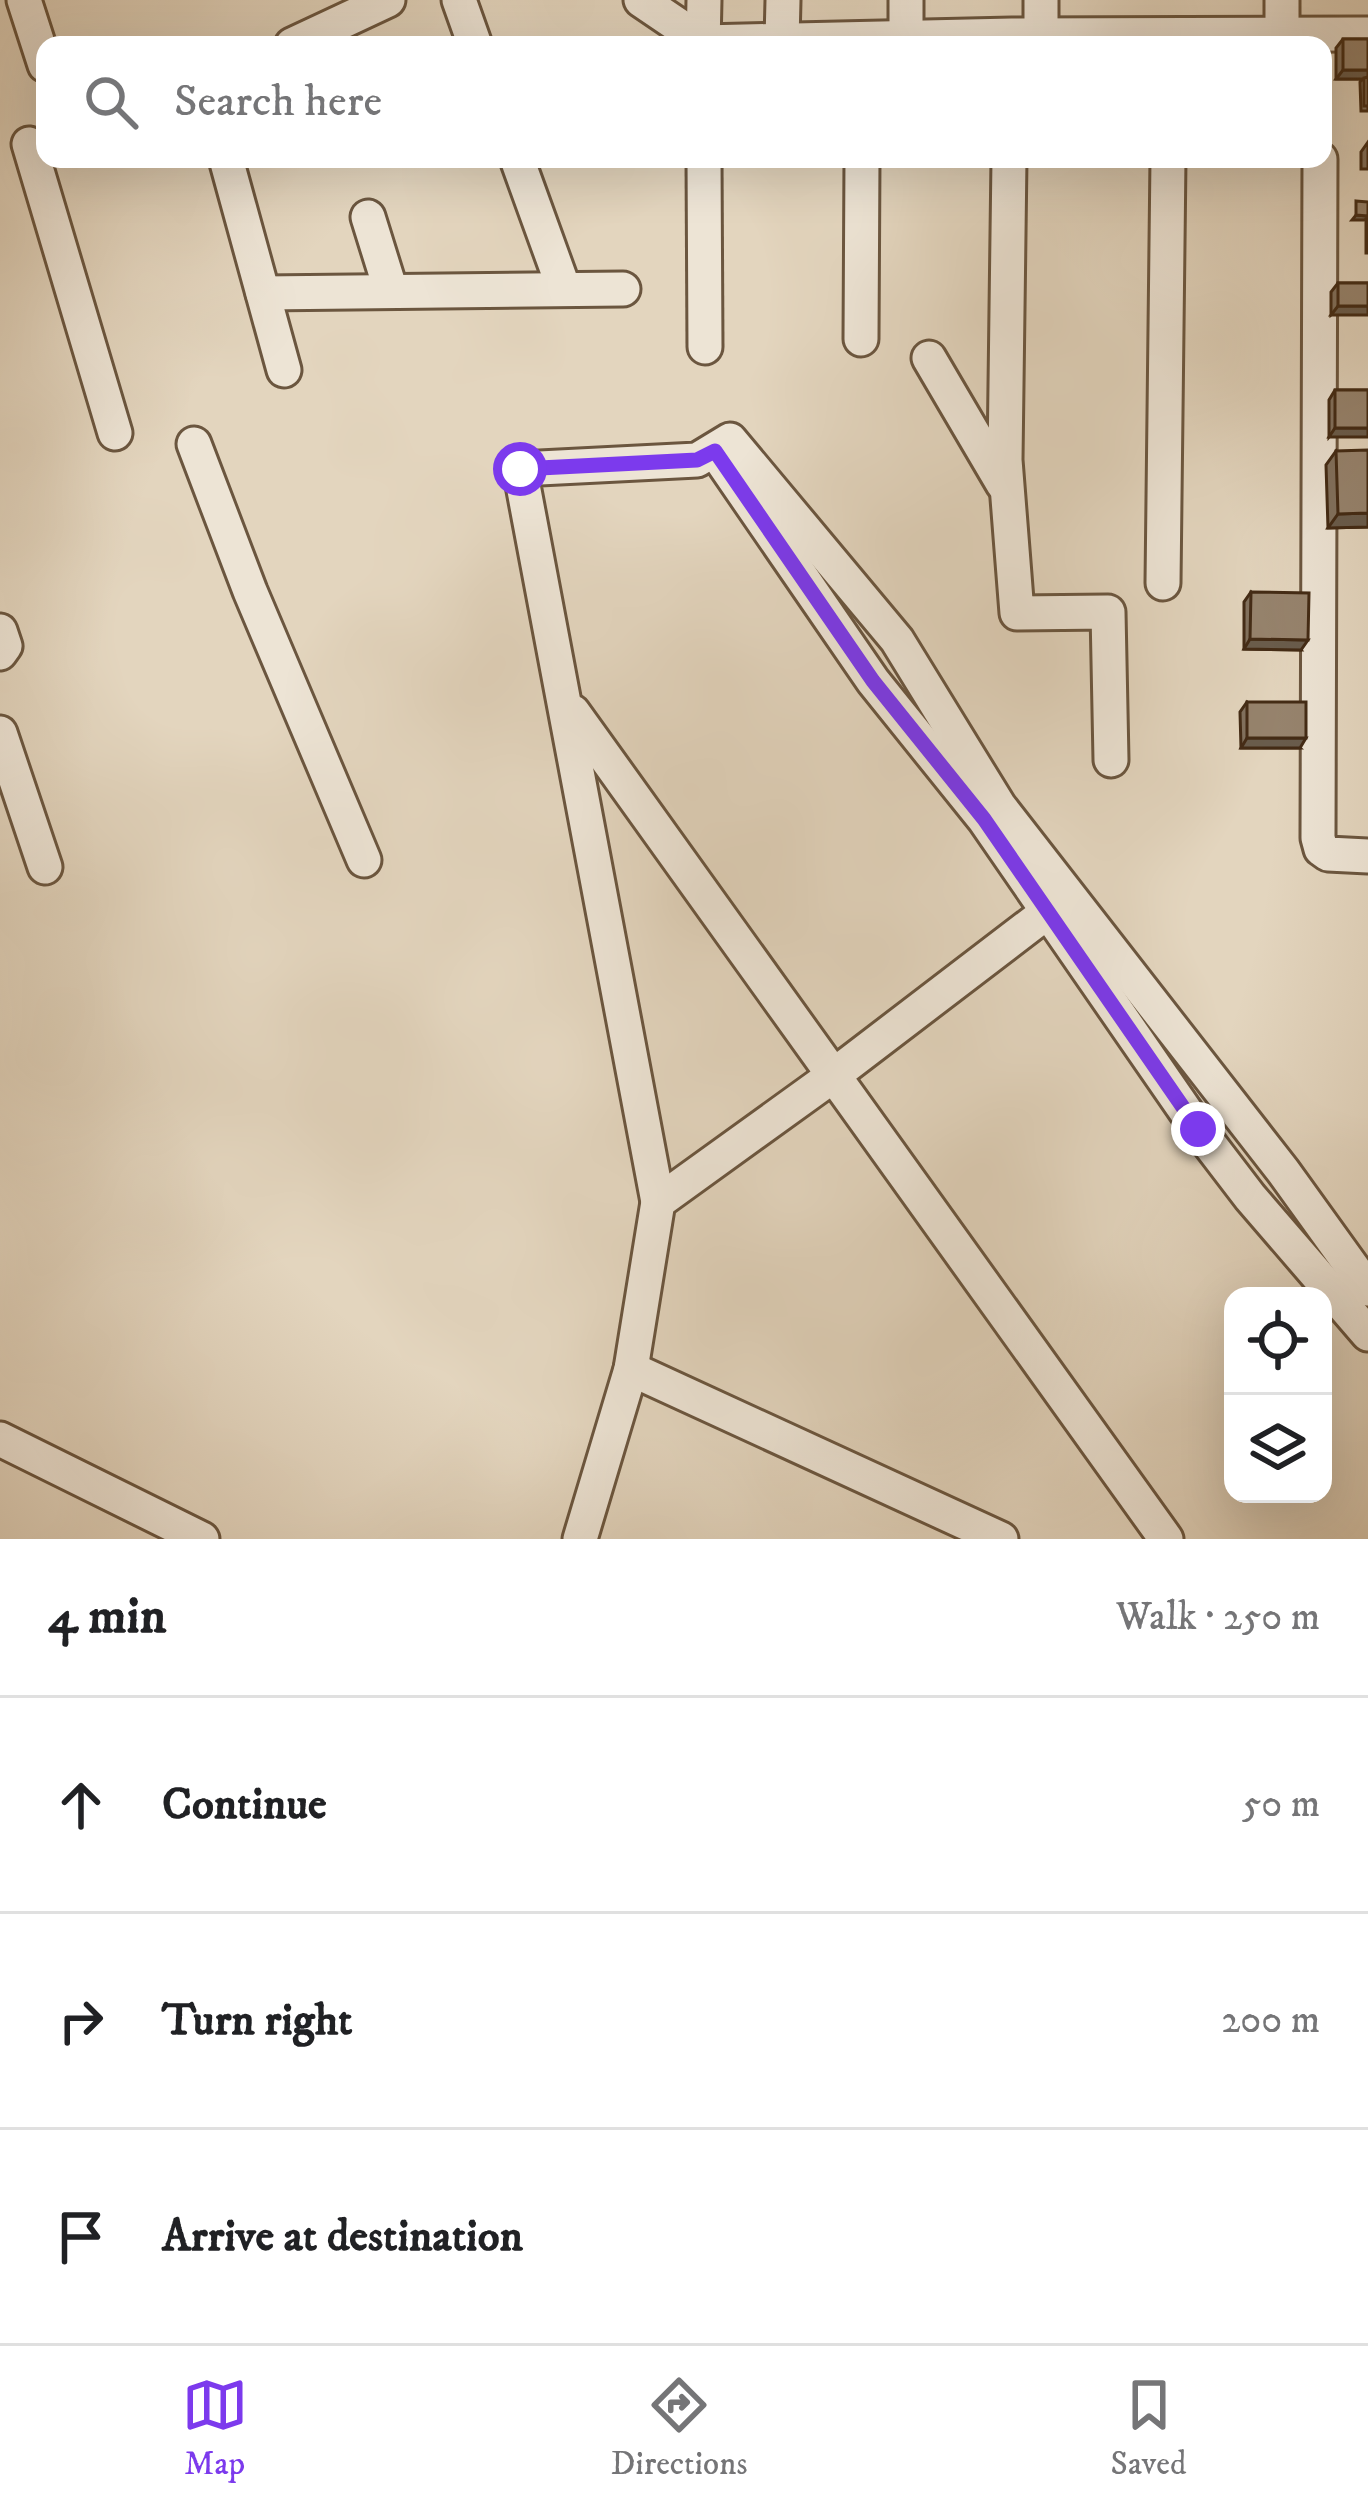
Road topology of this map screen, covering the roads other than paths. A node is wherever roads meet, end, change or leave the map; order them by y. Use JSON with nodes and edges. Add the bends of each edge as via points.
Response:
{"nodes":[{"id":1,"x":24,"y":0,"type":"edge"},
{"id":2,"x":388,"y":0,"type":"edge"},
{"id":3,"x":459,"y":0,"type":"edge"},
{"id":4,"x":641,"y":0,"type":"edge"},
{"id":5,"x":704,"y":0,"type":"edge"},
{"id":6,"x":783,"y":0,"type":"edge"},
{"id":7,"x":906,"y":0,"type":"edge"},
{"id":8,"x":1042,"y":0,"type":"edge"},
{"id":9,"x":1282,"y":0,"type":"edge"},
{"id":10,"x":1282,"y":34,"type":"junction"},
{"id":11,"x":1368,"y":34,"type":"edge"},
{"id":12,"x":311,"y":36,"type":"edge"},
{"id":13,"x":472,"y":36,"type":"edge"},
{"id":14,"x":692,"y":36,"type":"edge"},
{"id":15,"x":703,"y":36,"type":"edge"},
{"id":16,"x":782,"y":36,"type":"edge"},
{"id":17,"x":906,"y":36,"type":"edge"},
{"id":18,"x":1023,"y":36,"type":"edge"},
{"id":19,"x":1245,"y":36,"type":"edge"},
{"id":20,"x":1295,"y":36,"type":"edge"},
{"id":21,"x":36,"y":37,"type":"edge"},
{"id":22,"x":1332,"y":38,"type":"edge"},
{"id":23,"x":24,"y":146,"type":"edge"},
{"id":24,"x":228,"y":168,"type":"edge"},
{"id":25,"x":520,"y":168,"type":"edge"},
{"id":26,"x":704,"y":168,"type":"edge"},
{"id":27,"x":862,"y":168,"type":"edge"},
{"id":28,"x":1009,"y":168,"type":"edge"},
{"id":29,"x":1168,"y":168,"type":"edge"},
{"id":30,"x":1320,"y":168,"type":"edge"},
{"id":31,"x":368,"y":217,"type":"dead end"},
{"id":32,"x":564,"y":289,"type":"junction"},
{"id":33,"x":623,"y":289,"type":"dead end"},
{"id":34,"x":392,"y":291,"type":"junction"},
{"id":35,"x":263,"y":293,"type":"junction"},
{"id":36,"x":861,"y":339,"type":"dead end"},
{"id":37,"x":704,"y":347,"type":"dead end"},
{"id":38,"x":928,"y":358,"type":"dead end"},
{"id":39,"x":284,"y":370,"type":"dead end"},
{"id":40,"x":115,"y":433,"type":"dead end"},
{"id":41,"x":194,"y":444,"type":"dead end"},
{"id":42,"x":1007,"y":491,"type":"junction"},
{"id":43,"x":1163,"y":583,"type":"dead end"},
{"id":44,"x":0,"y":631,"type":"edge"},
{"id":45,"x":0,"y":653,"type":"edge"},
{"id":46,"x":565,"y":701,"type":"junction"},
{"id":47,"x":0,"y":733,"type":"edge"},
{"id":48,"x":1111,"y":760,"type":"dead end"},
{"id":49,"x":1368,"y":856,"type":"edge"},
{"id":50,"x":364,"y":860,"type":"dead end"},
{"id":51,"x":45,"y":867,"type":"dead end"},
{"id":52,"x":1059,"y":904,"type":"junction"},
{"id":53,"x":834,"y":1075,"type":"junction"},
{"id":54,"x":658,"y":1202,"type":"junction"},
{"id":55,"x":1368,"y":1289,"type":"edge"},
{"id":56,"x":1368,"y":1334,"type":"edge"},
{"id":57,"x":632,"y":1370,"type":"junction"},
{"id":58,"x":0,"y":1439,"type":"edge"},
{"id":59,"x":202,"y":1539,"type":"edge"},
{"id":60,"x":580,"y":1539,"type":"edge"},
{"id":61,"x":1001,"y":1539,"type":"edge"},
{"id":62,"x":1166,"y":1539,"type":"edge"}],
"edges":[{"from":1,"to":21,"type":"street"},
{"from":2,"to":12,"type":"street"},
{"from":3,"to":13,"type":"street"},
{"from":4,"to":14,"type":"street"},
{"from":5,"to":15,"type":"street"},
{"from":6,"to":16,"type":"street"},
{"from":7,"to":17,"type":"street"},
{"from":8,"to":18,"type":"street"},
{"from":9,"to":10,"type":"street"},
{"from":10,"to":19,"type":"street"},
{"from":10,"to":20,"type":"street"},
{"from":11,"to":22,"type":"street"},
{"from":23,"to":40,"type":"street"},
{"from":24,"to":35,"type":"street"},
{"from":25,"to":32,"type":"street"},
{"from":26,"to":37,"type":"street"},
{"from":27,"to":36,"type":"street"},
{"from":28,"to":42,"type":"street"},
{"from":29,"to":43,"type":"street"},
{"from":30,"to":49,"type":"street","via":[[1318,838],[1328,854]]},
{"from":31,"to":34,"type":"street"},
{"from":32,"to":33,"type":"street"},
{"from":32,"to":34,"type":"street"},
{"from":34,"to":35,"type":"street"},
{"from":35,"to":39,"type":"street"},
{"from":38,"to":42,"type":"street"},
{"from":41,"to":50,"type":"street"},
{"from":42,"to":48,"type":"street","via":[[1017,613],[1108,612]]},
{"from":44,"to":45,"type":"street"},
{"from":46,"to":52,"type":"street","via":[[520,469],[697,460],[722,445],[873,681]]},
{"from":46,"to":53,"type":"street"},
{"from":46,"to":54,"type":"street"},
{"from":47,"to":51,"type":"street"},
{"from":52,"to":53,"type":"street"},
{"from":52,"to":55,"type":"street","via":[[1258,1138]]},
{"from":52,"to":56,"type":"street","via":[[1250,1198]]},
{"from":53,"to":54,"type":"street"},
{"from":53,"to":62,"type":"street"},
{"from":54,"to":57,"type":"street"},
{"from":57,"to":60,"type":"street"},
{"from":57,"to":61,"type":"street"},
{"from":58,"to":59,"type":"street"}]}
